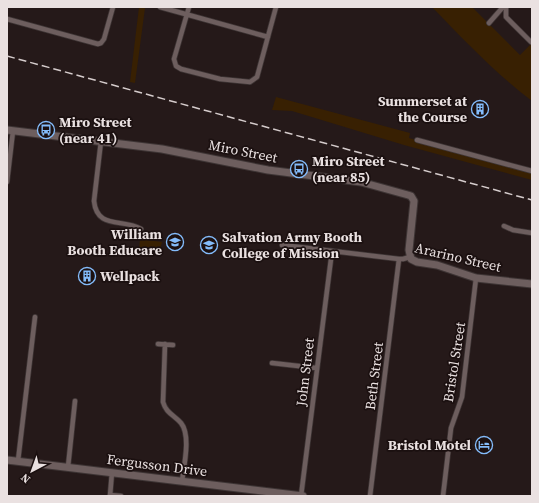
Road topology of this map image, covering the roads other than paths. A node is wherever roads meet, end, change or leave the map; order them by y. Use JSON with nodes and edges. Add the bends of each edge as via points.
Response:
{"nodes":[{"id":1,"x":113,"y":7,"type":"edge"},
{"id":2,"x":160,"y":7,"type":"edge"},
{"id":3,"x":189,"y":7,"type":"edge"},
{"id":4,"x":276,"y":7,"type":"edge"},
{"id":5,"x":505,"y":7,"type":"edge"},
{"id":6,"x":186,"y":15,"type":"junction"},
{"id":7,"x":7,"y":19,"type":"edge"},
{"id":8,"x":490,"y":23,"type":"dead end"},
{"id":9,"x":268,"y":37,"type":"junction"},
{"id":10,"x":531,"y":42,"type":"dead end"},
{"id":11,"x":10,"y":130,"type":"edge"},
{"id":12,"x":417,"y":140,"type":"dead end"},
{"id":13,"x":101,"y":142,"type":"junction"},
{"id":14,"x":532,"y":171,"type":"edge"},
{"id":15,"x":7,"y":182,"type":"edge"},
{"id":16,"x":504,"y":226,"type":"dead end"},
{"id":17,"x":141,"y":228,"type":"dead end"},
{"id":18,"x":532,"y":233,"type":"edge"},
{"id":19,"x":282,"y":245,"type":"dead end"},
{"id":20,"x":332,"y":251,"type":"junction"},
{"id":21,"x":410,"y":257,"type":"junction"},
{"id":22,"x":399,"y":259,"type":"junction"},
{"id":23,"x":476,"y":278,"type":"junction"},
{"id":24,"x":532,"y":284,"type":"edge"},
{"id":25,"x":35,"y":317,"type":"dead end"},
{"id":26,"x":158,"y":344,"type":"dead end"},
{"id":27,"x":165,"y":344,"type":"junction"},
{"id":28,"x":173,"y":345,"type":"dead end"},
{"id":29,"x":272,"y":363,"type":"dead end"},
{"id":30,"x":316,"y":368,"type":"junction"},
{"id":31,"x":75,"y":401,"type":"dead end"},
{"id":32,"x":7,"y":460,"type":"edge"},
{"id":33,"x":18,"y":461,"type":"junction"},
{"id":34,"x":68,"y":467,"type":"junction"},
{"id":35,"x":112,"y":472,"type":"junction"},
{"id":36,"x":182,"y":481,"type":"junction"},
{"id":37,"x":270,"y":494,"type":"edge"},
{"id":38,"x":110,"y":495,"type":"edge"},
{"id":39,"x":121,"y":496,"type":"edge"},
{"id":40,"x":302,"y":496,"type":"edge"},
{"id":41,"x":370,"y":496,"type":"edge"},
{"id":42,"x":443,"y":496,"type":"edge"}],
"edges":[{"from":1,"to":7,"type":"street","via":[[104,39],[98,44]]},
{"from":2,"to":6,"type":"street"},
{"from":3,"to":6,"type":"street"},
{"from":4,"to":9,"type":"street"},
{"from":5,"to":8,"type":"street"},
{"from":5,"to":10,"type":"street","via":[[506,17]]},
{"from":6,"to":9,"type":"street"},
{"from":6,"to":9,"type":"street","via":[[174,60],[176,66],[217,79],[252,81],[257,76]]},
{"from":11,"to":13,"type":"street","name":"Miro Street"},
{"from":11,"to":15,"type":"street"},
{"from":12,"to":14,"type":"street"},
{"from":13,"to":17,"type":"street","via":[[94,201],[97,213],[104,220]]},
{"from":13,"to":21,"type":"street","name":"Miro Street","via":[[162,149],[283,172],[361,182],[411,196],[415,207]]},
{"from":16,"to":18,"type":"street"},
{"from":19,"to":20,"type":"street","name":"Ararino Street"},
{"from":20,"to":22,"type":"street","name":"Ararino Street"},
{"from":20,"to":30,"type":"street","name":"John Street"},
{"from":21,"to":22,"type":"street","name":"Ararino Street"},
{"from":21,"to":23,"type":"street","name":"Ararino Street","via":[[417,262],[437,265]]},
{"from":22,"to":41,"type":"street","name":"Beth Street"},
{"from":23,"to":24,"type":"street","name":"Ararino Street"},
{"from":23,"to":42,"type":"street","name":"Bristol Street","via":[[462,398],[451,428]]},
{"from":25,"to":33,"type":"street"},
{"from":26,"to":27,"type":"street"},
{"from":27,"to":28,"type":"street"},
{"from":27,"to":36,"type":"street","via":[[163,402],[186,433]]},
{"from":29,"to":30,"type":"street"},
{"from":30,"to":40,"type":"street","name":"John Street"},
{"from":31,"to":34,"type":"street"},
{"from":32,"to":33,"type":"street","name":"Fergusson Drive"},
{"from":33,"to":34,"type":"street","name":"Fergusson Drive"},
{"from":34,"to":35,"type":"street","name":"Fergusson Drive"},
{"from":35,"to":36,"type":"street","name":"Fergusson Drive"},
{"from":35,"to":38,"type":"street"},
{"from":36,"to":37,"type":"street","name":"Fergusson Drive"},
{"from":37,"to":40,"type":"street","name":"Fergusson Drive"},
{"from":38,"to":39,"type":"street"}]}
